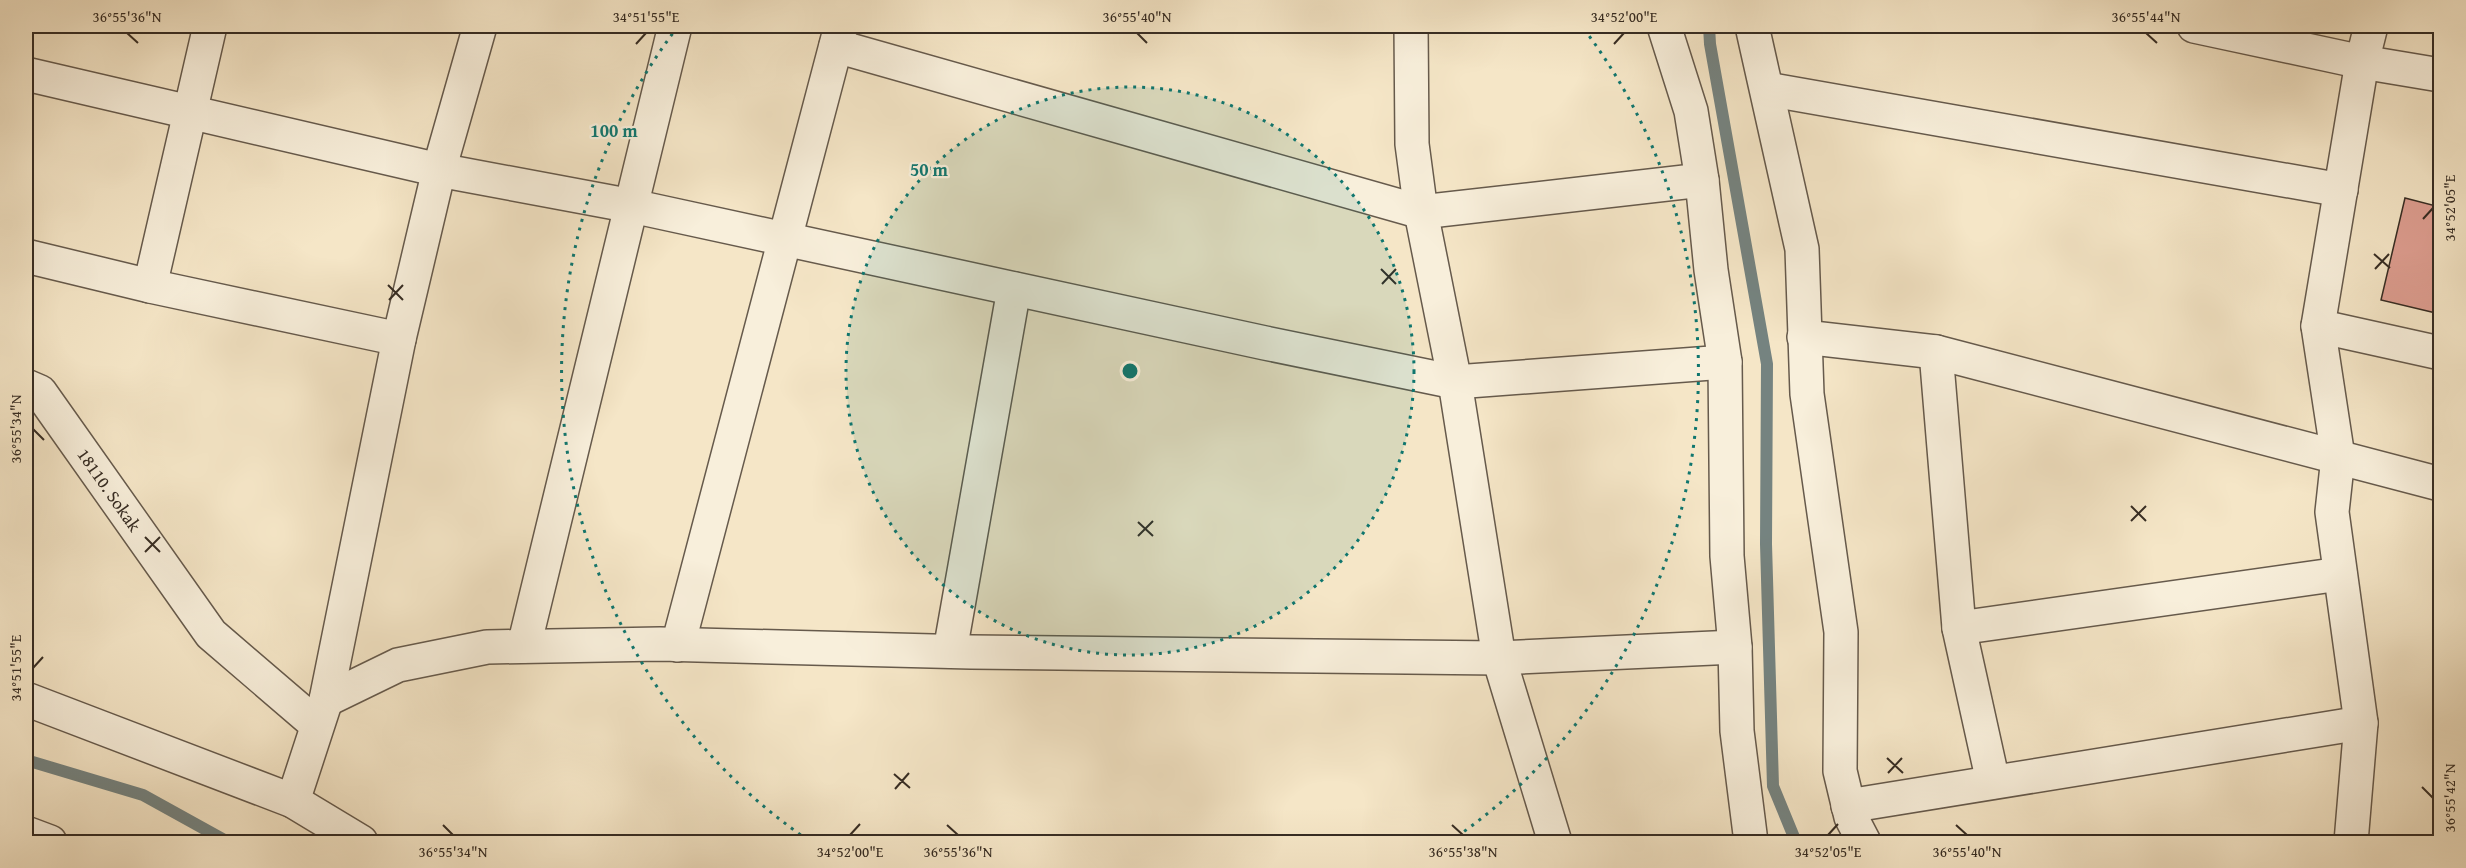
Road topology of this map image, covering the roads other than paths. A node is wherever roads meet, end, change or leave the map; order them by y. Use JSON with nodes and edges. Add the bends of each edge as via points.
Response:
{"nodes":[{"id":1,"x":210,"y":26,"type":"edge"},
{"id":2,"x":480,"y":26,"type":"edge"},
{"id":3,"x":675,"y":26,"type":"edge"},
{"id":4,"x":1411,"y":26,"type":"edge"},
{"id":5,"x":1664,"y":26,"type":"edge"},
{"id":6,"x":1752,"y":26,"type":"edge"},
{"id":7,"x":2194,"y":26,"type":"edge"},
{"id":8,"x":2371,"y":26,"type":"edge"},
{"id":9,"x":838,"y":36,"type":"edge"},
{"id":10,"x":2362,"y":62,"type":"junction"},
{"id":11,"x":26,"y":74,"type":"edge"},
{"id":12,"x":2440,"y":75,"type":"edge"},
{"id":13,"x":1767,"y":89,"type":"junction"},
{"id":14,"x":190,"y":112,"type":"junction"},
{"id":15,"x":440,"y":170,"type":"junction"},
{"id":16,"x":1702,"y":180,"type":"junction"},
{"id":17,"x":2341,"y":190,"type":"junction"},
{"id":18,"x":632,"y":206,"type":"junction"},
{"id":19,"x":1421,"y":212,"type":"junction"},
{"id":20,"x":784,"y":239,"type":"junction"},
{"id":21,"x":26,"y":256,"type":"edge"},
{"id":22,"x":150,"y":286,"type":"junction"},
{"id":23,"x":1014,"y":289,"type":"junction"},
{"id":24,"x":2318,"y":326,"type":"junction"},
{"id":25,"x":1804,"y":337,"type":"junction"},
{"id":26,"x":399,"y":339,"type":"junction"},
{"id":27,"x":1936,"y":352,"type":"junction"},
{"id":28,"x":2440,"y":353,"type":"edge"},
{"id":29,"x":1725,"y":362,"type":"junction"},
{"id":30,"x":1455,"y":382,"type":"junction"},
{"id":31,"x":26,"y":386,"type":"edge"},
{"id":32,"x":2338,"y":458,"type":"junction"},
{"id":33,"x":2440,"y":484,"type":"edge"},
{"id":34,"x":2340,"y":573,"type":"junction"},
{"id":35,"x":1959,"y":628,"type":"junction"},
{"id":36,"x":678,"y":645,"type":"junction"},
{"id":37,"x":524,"y":646,"type":"junction"},
{"id":38,"x":1735,"y":647,"type":"junction"},
{"id":39,"x":950,"y":651,"type":"junction"},
{"id":40,"x":1499,"y":658,"type":"junction"},
{"id":41,"x":26,"y":699,"type":"edge"},
{"id":42,"x":321,"y":713,"type":"junction"},
{"id":43,"x":2361,"y":723,"type":"junction"},
{"id":44,"x":1993,"y":782,"type":"junction"},
{"id":45,"x":293,"y":801,"type":"junction"},
{"id":46,"x":1848,"y":806,"type":"junction"},
{"id":47,"x":26,"y":832,"type":"edge"},
{"id":48,"x":50,"y":843,"type":"edge"},
{"id":49,"x":361,"y":843,"type":"edge"},
{"id":50,"x":1555,"y":843,"type":"edge"},
{"id":51,"x":1751,"y":843,"type":"edge"},
{"id":52,"x":1864,"y":843,"type":"edge"},
{"id":53,"x":2351,"y":843,"type":"edge"}],
"edges":[{"from":1,"to":14,"type":"street"},
{"from":2,"to":15,"type":"street"},
{"from":3,"to":18,"type":"street"},
{"from":4,"to":19,"type":"street","via":[[1412,144]]},
{"from":5,"to":16,"type":"street","via":[[1691,111]]},
{"from":6,"to":13,"type":"street"},
{"from":7,"to":10,"type":"street"},
{"from":8,"to":10,"type":"street"},
{"from":9,"to":19,"type":"street"},
{"from":9,"to":20,"type":"street"},
{"from":10,"to":12,"type":"street"},
{"from":10,"to":17,"type":"street"},
{"from":11,"to":14,"type":"street"},
{"from":13,"to":17,"type":"street"},
{"from":13,"to":25,"type":"street","via":[[1802,249]]},
{"from":14,"to":15,"type":"street"},
{"from":14,"to":22,"type":"street"},
{"from":15,"to":18,"type":"street"},
{"from":15,"to":26,"type":"street"},
{"from":16,"to":19,"type":"street"},
{"from":16,"to":29,"type":"street"},
{"from":17,"to":24,"type":"street"},
{"from":18,"to":20,"type":"street"},
{"from":18,"to":37,"type":"street"},
{"from":19,"to":30,"type":"street"},
{"from":20,"to":23,"type":"street"},
{"from":20,"to":36,"type":"street"},
{"from":21,"to":22,"type":"street"},
{"from":22,"to":26,"type":"street"},
{"from":23,"to":30,"type":"street"},
{"from":23,"to":39,"type":"street"},
{"from":24,"to":28,"type":"street"},
{"from":24,"to":32,"type":"street"},
{"from":25,"to":27,"type":"street"},
{"from":25,"to":46,"type":"street","via":[[1807,394],[1841,632],[1840,771]]},
{"from":26,"to":42,"type":"street"},
{"from":27,"to":32,"type":"street"},
{"from":27,"to":35,"type":"street"},
{"from":29,"to":30,"type":"street"},
{"from":29,"to":38,"type":"street","via":[[1727,555]]},
{"from":30,"to":40,"type":"street"},
{"from":31,"to":42,"type":"street","name":"18110. Sokak","via":[[40,392],[211,634]]},
{"from":32,"to":33,"type":"street"},
{"from":32,"to":34,"type":"street","via":[[2332,512]]},
{"from":34,"to":35,"type":"street"},
{"from":34,"to":43,"type":"street"},
{"from":35,"to":44,"type":"street"},
{"from":36,"to":37,"type":"street"},
{"from":36,"to":39,"type":"street"},
{"from":37,"to":42,"type":"street","via":[[487,647],[398,665]]},
{"from":38,"to":40,"type":"street"},
{"from":38,"to":51,"type":"street","via":[[1737,731]]},
{"from":39,"to":40,"type":"street"},
{"from":40,"to":50,"type":"street"},
{"from":41,"to":45,"type":"street"},
{"from":42,"to":45,"type":"street"},
{"from":43,"to":44,"type":"street"},
{"from":43,"to":53,"type":"street"},
{"from":44,"to":46,"type":"street"},
{"from":45,"to":49,"type":"street"},
{"from":46,"to":52,"type":"street"},
{"from":47,"to":48,"type":"street"}]}
